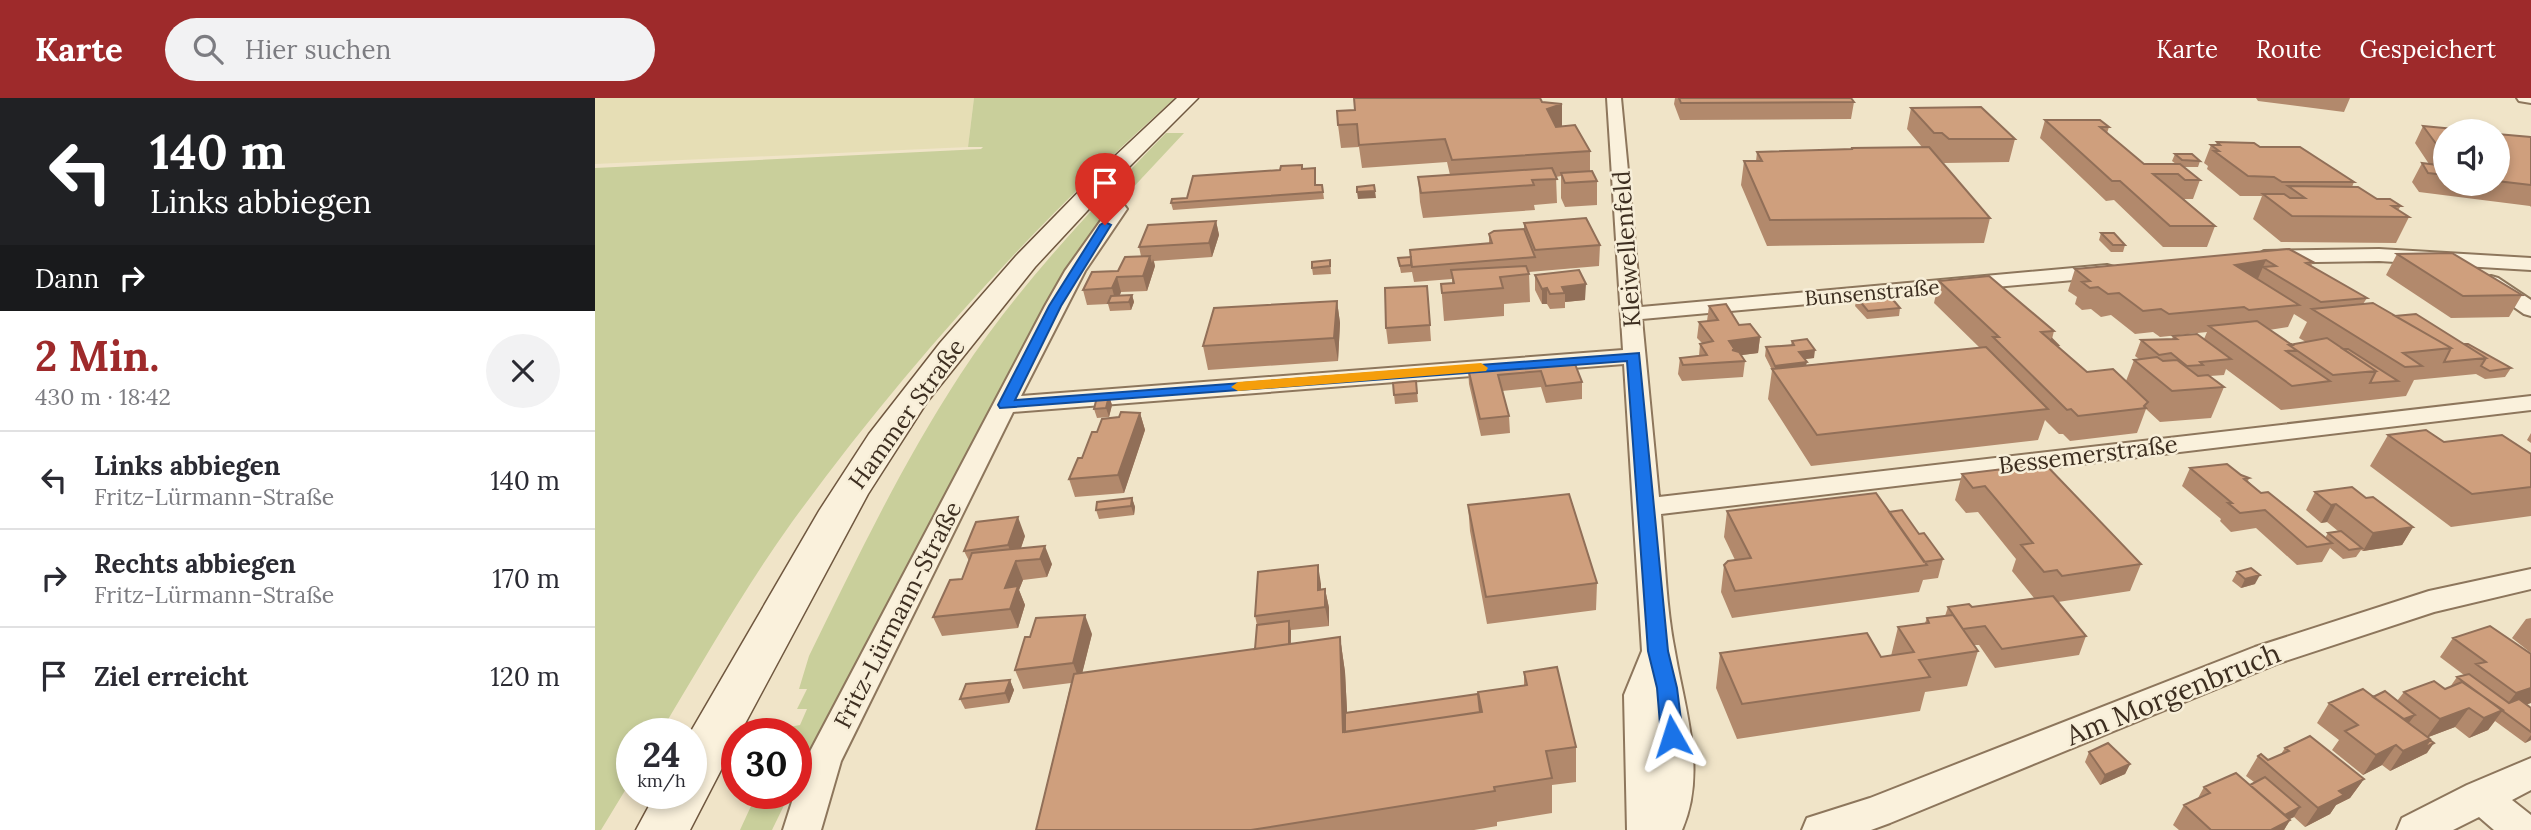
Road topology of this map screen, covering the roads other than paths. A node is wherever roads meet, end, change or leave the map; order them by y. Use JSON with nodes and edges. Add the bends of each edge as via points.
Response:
{"nodes":[{"id":1,"x":1188,"y":98,"type":"edge"},
{"id":2,"x":1614,"y":98,"type":"edge"},
{"id":3,"x":2524,"y":98,"type":"edge"},
{"id":4,"x":2531,"y":99,"type":"edge"},
{"id":5,"x":1118,"y":209,"type":"dead end"},
{"id":6,"x":2242,"y":259,"type":"edge"},
{"id":7,"x":2458,"y":259,"type":"junction"},
{"id":8,"x":2531,"y":264,"type":"edge"},
{"id":9,"x":2127,"y":270,"type":"edge"},
{"id":10,"x":2531,"y":310,"type":"edge"},
{"id":11,"x":1632,"y":314,"type":"junction"},
{"id":12,"x":1634,"y":356,"type":"junction"},
{"id":13,"x":2531,"y":402,"type":"edge"},
{"id":14,"x":1005,"y":405,"type":"junction"},
{"id":15,"x":1645,"y":507,"type":"junction"},
{"id":16,"x":2531,"y":579,"type":"edge"},
{"id":17,"x":1658,"y":651,"type":"junction"},
{"id":18,"x":707,"y":748,"type":"edge"},
{"id":19,"x":2531,"y":772,"type":"edge"},
{"id":20,"x":2480,"y":796,"type":"junction"},
{"id":21,"x":674,"y":809,"type":"edge"},
{"id":22,"x":663,"y":830,"type":"edge"},
{"id":23,"x":802,"y":830,"type":"edge"},
{"id":24,"x":1646,"y":830,"type":"edge"},
{"id":25,"x":1663,"y":830,"type":"edge"},
{"id":26,"x":1821,"y":830,"type":"edge"},
{"id":27,"x":2416,"y":830,"type":"edge"},
{"id":28,"x":2522,"y":830,"type":"edge"}],
"edges":[{"from":1,"to":18,"type":"main road","name":"Hammer Straße","via":[[1010,279],[882,441]]},
{"from":2,"to":11,"type":"street","name":"Kleiwellenfeld"},
{"from":3,"to":4,"type":"street"},
{"from":5,"to":14,"type":"street","name":"Fritz-Lürmann-Straße","via":[[1075,271]]},
{"from":6,"to":7,"type":"street","via":[[2293,255]]},
{"from":7,"to":8,"type":"street"},
{"from":7,"to":10,"type":"street"},
{"from":9,"to":11,"type":"street","name":"Bunsenstraße"},
{"from":11,"to":12,"type":"street","name":"Kleiwellenfeld"},
{"from":12,"to":14,"type":"street"},
{"from":12,"to":15,"type":"street","name":"Kleiwellenfeld"},
{"from":13,"to":15,"type":"street","name":"Bessemerstraße"},
{"from":14,"to":23,"type":"street","name":"Fritz-Lürmann-Straße","via":[[823,761]]},
{"from":15,"to":17,"type":"street","name":"Kleiwellenfeld"},
{"from":16,"to":26,"type":"street","name":"Am Morgenbruch","via":[[2428,602],[2267,655],[1877,812]]},
{"from":17,"to":24,"type":"street","name":"Kleiwellenfeld","via":[[1641,695]]},
{"from":17,"to":25,"type":"street","name":"Kleiwellenfeld","via":[[1667,688],[1677,784],[1675,804]]},
{"from":19,"to":20,"type":"street"},
{"from":20,"to":27,"type":"street"},
{"from":20,"to":28,"type":"street"},
{"from":21,"to":22,"type":"main road"}]}
